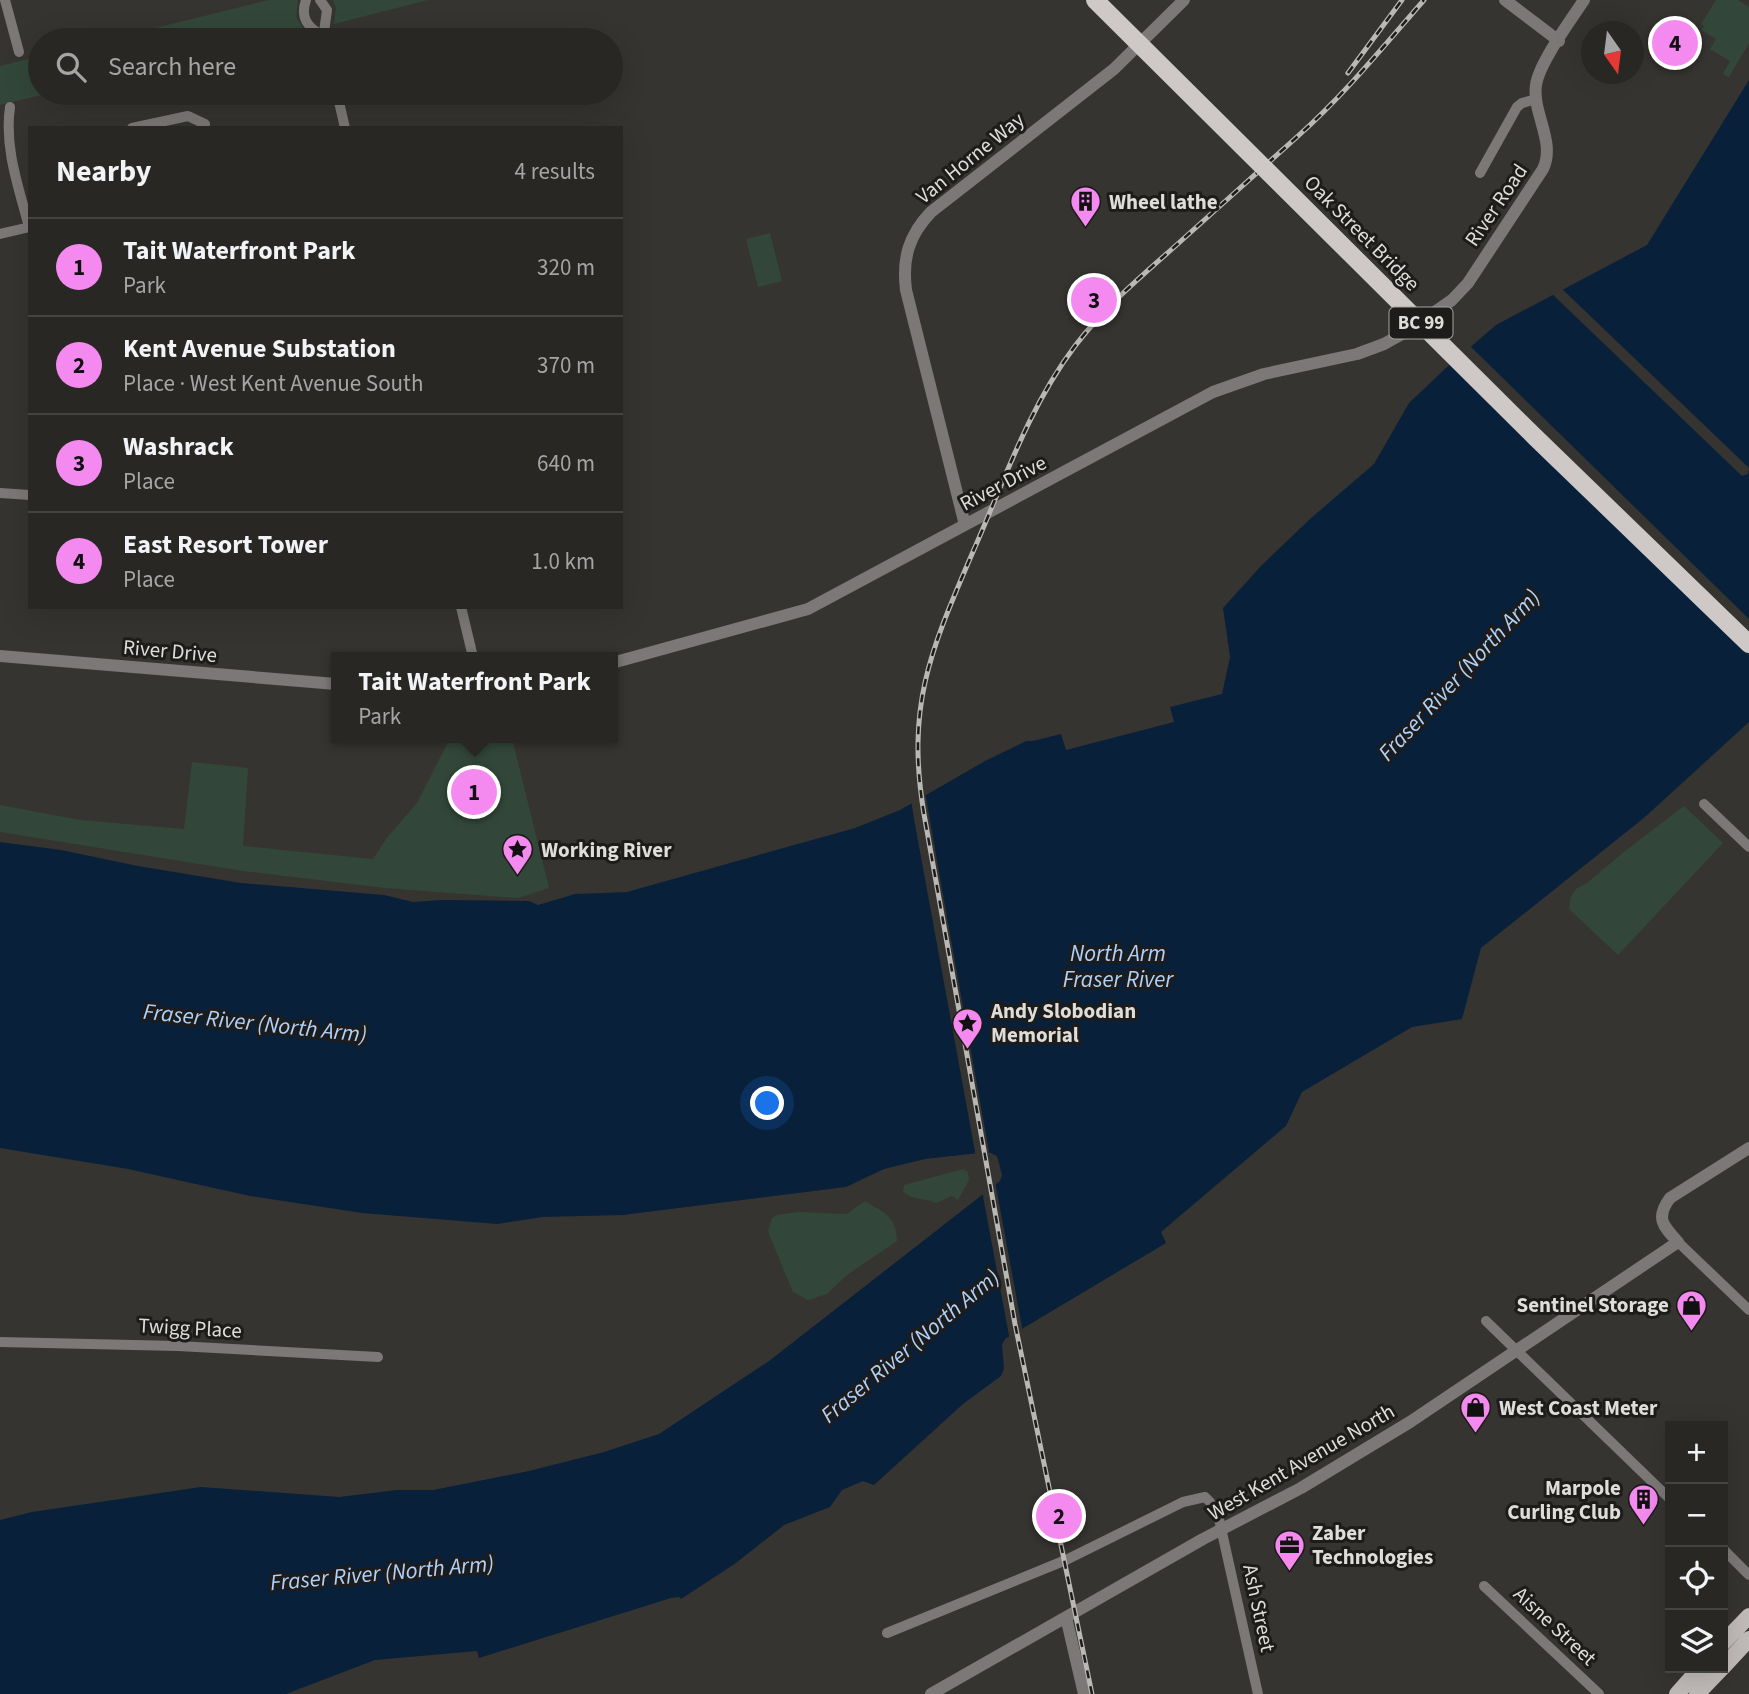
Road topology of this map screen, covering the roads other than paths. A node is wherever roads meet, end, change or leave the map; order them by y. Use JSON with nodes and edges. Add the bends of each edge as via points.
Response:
{"nodes":[{"id":1,"x":5,"y":0,"type":"edge"},
{"id":2,"x":306,"y":0,"type":"edge"},
{"id":3,"x":320,"y":0,"type":"edge"},
{"id":4,"x":1095,"y":0,"type":"edge"},
{"id":5,"x":1108,"y":0,"type":"edge"},
{"id":6,"x":1184,"y":0,"type":"edge"},
{"id":7,"x":1505,"y":0,"type":"edge"},
{"id":8,"x":1584,"y":0,"type":"edge"},
{"id":9,"x":311,"y":28,"type":"edge"},
{"id":10,"x":324,"y":28,"type":"edge"},
{"id":11,"x":1559,"y":41,"type":"junction"},
{"id":12,"x":19,"y":52,"type":"dead end"},
{"id":13,"x":1536,"y":99,"type":"junction"},
{"id":14,"x":340,"y":105,"type":"edge"},
{"id":15,"x":10,"y":107,"type":"dead end"},
{"id":16,"x":205,"y":124,"type":"dead end"},
{"id":17,"x":141,"y":126,"type":"edge"},
{"id":18,"x":345,"y":126,"type":"edge"},
{"id":19,"x":1480,"y":173,"type":"dead end"},
{"id":20,"x":28,"y":223,"type":"edge"},
{"id":21,"x":28,"y":227,"type":"edge"},
{"id":22,"x":0,"y":234,"type":"edge"},
{"id":23,"x":1409,"y":330,"type":"joint"},
{"id":24,"x":0,"y":493,"type":"edge"},
{"id":25,"x":28,"y":495,"type":"edge"},
{"id":26,"x":965,"y":525,"type":"junction"},
{"id":27,"x":461,"y":609,"type":"edge"},
{"id":28,"x":1749,"y":631,"type":"edge"},
{"id":29,"x":1749,"y":644,"type":"edge"},
{"id":30,"x":472,"y":652,"type":"edge"},
{"id":31,"x":0,"y":656,"type":"edge"},
{"id":32,"x":618,"y":661,"type":"edge"},
{"id":33,"x":331,"y":684,"type":"edge"},
{"id":34,"x":1703,"y":804,"type":"dead end"},
{"id":35,"x":1749,"y":847,"type":"edge"},
{"id":36,"x":1749,"y":1148,"type":"edge"},
{"id":37,"x":1678,"y":1242,"type":"junction"},
{"id":38,"x":1749,"y":1310,"type":"edge"},
{"id":39,"x":1486,"y":1321,"type":"dead end"},
{"id":40,"x":0,"y":1342,"type":"edge"},
{"id":41,"x":1515,"y":1352,"type":"junction"},
{"id":42,"x":378,"y":1357,"type":"dead end"},
{"id":43,"x":1665,"y":1494,"type":"edge"},
{"id":44,"x":1222,"y":1530,"type":"junction"},
{"id":45,"x":1728,"y":1554,"type":"edge"},
{"id":46,"x":1749,"y":1574,"type":"edge"},
{"id":47,"x":1484,"y":1586,"type":"dead end"},
{"id":48,"x":1749,"y":1616,"type":"edge"},
{"id":49,"x":1066,"y":1617,"type":"junction"},
{"id":50,"x":887,"y":1633,"type":"dead end"},
{"id":51,"x":1728,"y":1638,"type":"edge"},
{"id":52,"x":1749,"y":1639,"type":"edge"},
{"id":53,"x":1728,"y":1661,"type":"edge"},
{"id":54,"x":1695,"y":1673,"type":"edge"},
{"id":55,"x":1716,"y":1673,"type":"edge"},
{"id":56,"x":931,"y":1694,"type":"edge"},
{"id":57,"x":1084,"y":1694,"type":"edge"},
{"id":58,"x":1258,"y":1694,"type":"edge"},
{"id":59,"x":1599,"y":1694,"type":"edge"},
{"id":60,"x":1676,"y":1694,"type":"edge"},
{"id":61,"x":1697,"y":1694,"type":"edge"}],
"edges":[{"from":1,"to":12,"type":"street"},
{"from":2,"to":9,"type":"street","via":[[305,22]]},
{"from":3,"to":10,"type":"street","via":[[327,10]]},
{"from":4,"to":29,"type":"highway","name":"Oak Street Bridge","number":"BC 99","bridge":true},
{"from":5,"to":28,"type":"highway","name":"Oak Street Bridge","number":"BC 99"},
{"from":6,"to":26,"type":"street","name":"Van Horne Way","via":[[1123,61],[932,212],[910,241],[905,257],[906,290]]},
{"from":7,"to":11,"type":"street"},
{"from":8,"to":11,"type":"street","name":"River Road"},
{"from":11,"to":13,"type":"street","name":"River Road","via":[[1538,77]]},
{"from":13,"to":19,"type":"street","via":[[1517,107]]},
{"from":13,"to":23,"type":"street","name":"River Road","via":[[1548,153],[1543,169],[1468,283]]},
{"from":14,"to":18,"type":"street"},
{"from":15,"to":20,"type":"street","via":[[9,146]]},
{"from":16,"to":17,"type":"street","via":[[188,116]]},
{"from":21,"to":22,"type":"street"},
{"from":23,"to":26,"type":"street","name":"River Drive","via":[[1357,354],[1264,374],[1213,392]]},
{"from":24,"to":25,"type":"street"},
{"from":26,"to":32,"type":"street","name":"River Drive","via":[[808,609]]},
{"from":27,"to":30,"type":"street"},
{"from":31,"to":33,"type":"street","name":"River Drive"},
{"from":34,"to":35,"type":"street"},
{"from":36,"to":37,"type":"street","via":[[1670,1198],[1661,1217]]},
{"from":37,"to":38,"type":"street"},
{"from":37,"to":41,"type":"street","name":"West Kent Avenue North"},
{"from":39,"to":41,"type":"street"},
{"from":40,"to":42,"type":"street","name":"Twigg Place"},
{"from":41,"to":43,"type":"street"},
{"from":41,"to":44,"type":"street","name":"West Kent Avenue North","via":[[1399,1429]]},
{"from":44,"to":49,"type":"street","name":"West Kent Avenue North"},
{"from":44,"to":50,"type":"street","name":"Ash Street","via":[[1210,1502],[1198,1497],[1066,1560]]},
{"from":44,"to":58,"type":"street","name":"Ash Street"},
{"from":45,"to":46,"type":"street"},
{"from":47,"to":59,"type":"street","name":"Aisne Street"},
{"from":48,"to":51,"type":"main road"},
{"from":49,"to":56,"type":"street","name":"West Kent Avenue North"},
{"from":49,"to":57,"type":"street"},
{"from":52,"to":53,"type":"main road"},
{"from":54,"to":60,"type":"main road"},
{"from":55,"to":61,"type":"main road"}]}
